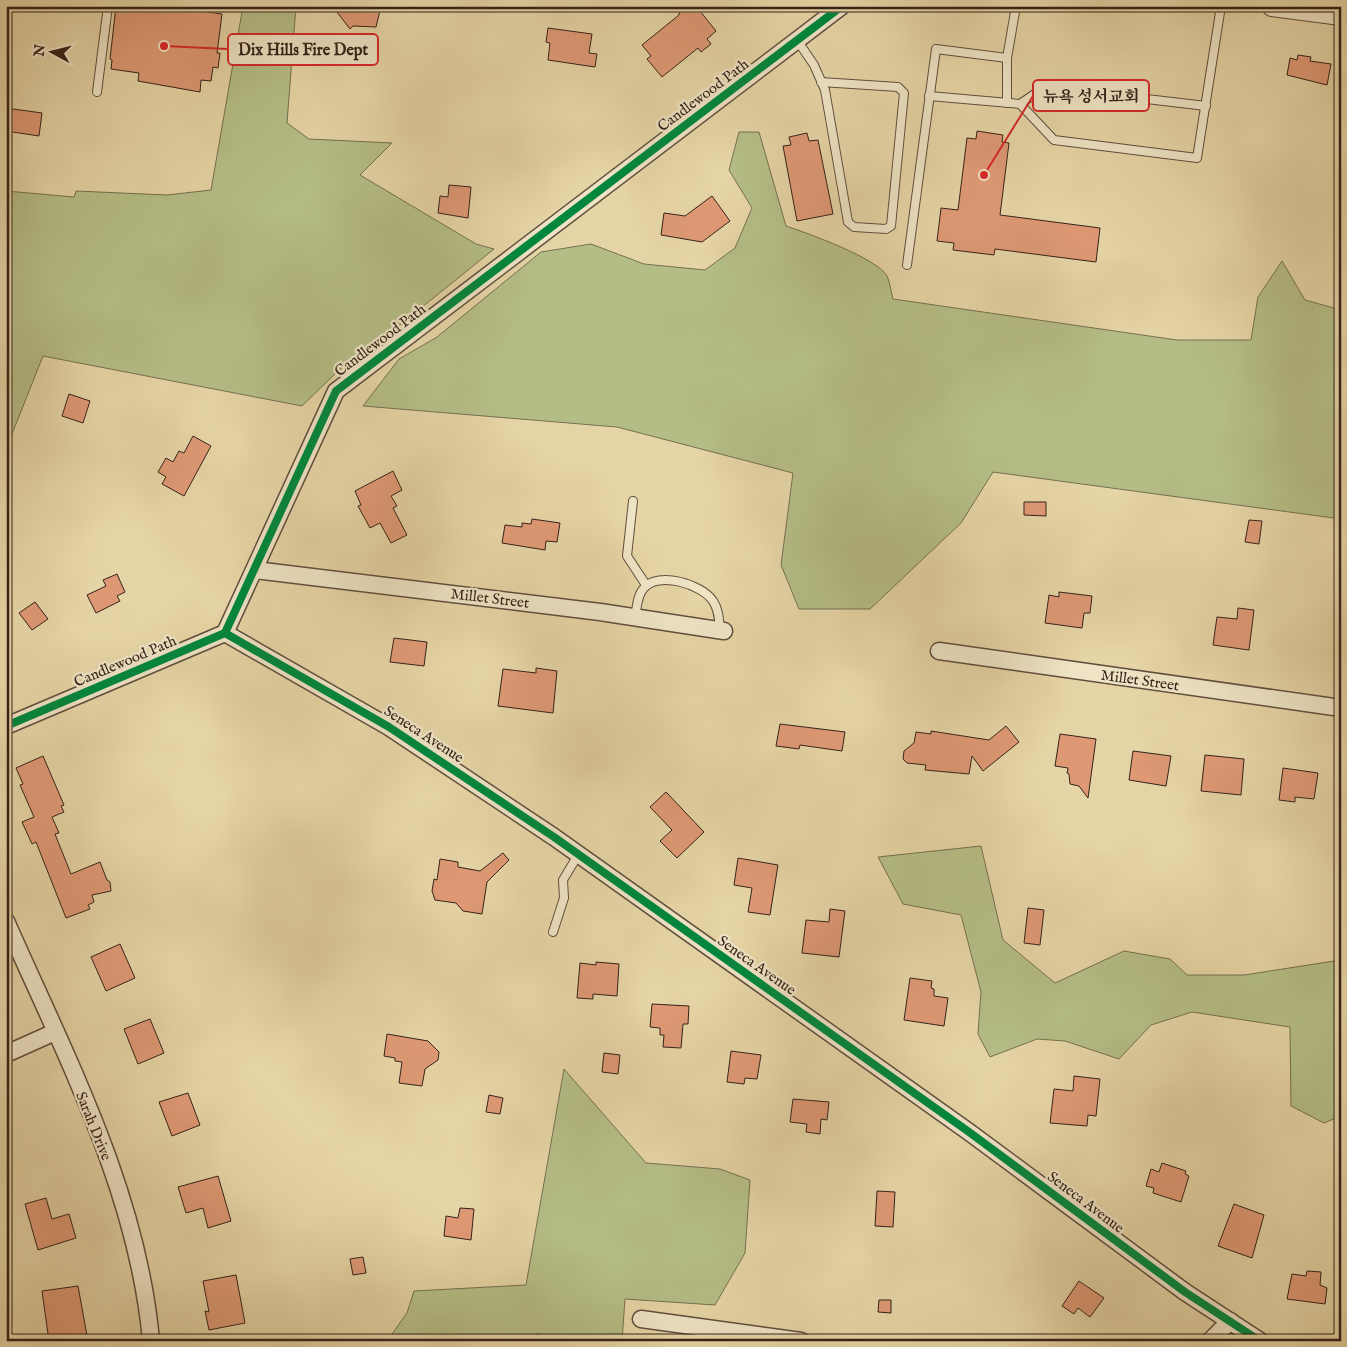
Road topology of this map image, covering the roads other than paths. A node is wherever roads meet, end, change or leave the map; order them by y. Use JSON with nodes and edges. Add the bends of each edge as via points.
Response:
{"nodes":[{"id":1,"x":108,"y":6,"type":"edge"},
{"id":2,"x":842,"y":6,"type":"edge"},
{"id":3,"x":1016,"y":6,"type":"edge"},
{"id":4,"x":1221,"y":6,"type":"edge"},
{"id":5,"x":1272,"y":6,"type":"edge"},
{"id":6,"x":1335,"y":12,"type":"edge"},
{"id":7,"x":797,"y":40,"type":"junction"},
{"id":8,"x":1007,"y":58,"type":"junction"},
{"id":9,"x":821,"y":82,"type":"junction"},
{"id":10,"x":97,"y":92,"type":"dead end"},
{"id":11,"x":929,"y":96,"type":"junction"},
{"id":12,"x":1007,"y":103,"type":"junction"},
{"id":13,"x":1020,"y":104,"type":"junction"},
{"id":14,"x":1206,"y":106,"type":"junction"},
{"id":15,"x":907,"y":265,"type":"dead end"},
{"id":16,"x":633,"y":501,"type":"dead end"},
{"id":17,"x":255,"y":570,"type":"junction"},
{"id":18,"x":646,"y":585,"type":"junction"},
{"id":19,"x":635,"y":617,"type":"junction"},
{"id":20,"x":722,"y":630,"type":"joint"},
{"id":21,"x":225,"y":633,"type":"junction"},
{"id":22,"x":939,"y":651,"type":"dead end"},
{"id":23,"x":1341,"y":708,"type":"edge"},
{"id":24,"x":6,"y":726,"type":"edge"},
{"id":25,"x":578,"y":855,"type":"junction"},
{"id":26,"x":6,"y":921,"type":"edge"},
{"id":27,"x":553,"y":932,"type":"dead end"},
{"id":28,"x":55,"y":1032,"type":"junction"},
{"id":29,"x":6,"y":1054,"type":"edge"},
{"id":30,"x":641,"y":1319,"type":"dead end"},
{"id":31,"x":1230,"y":1321,"type":"junction"},
{"id":32,"x":151,"y":1341,"type":"edge"},
{"id":33,"x":801,"y":1341,"type":"edge"},
{"id":34,"x":1210,"y":1341,"type":"edge"},
{"id":35,"x":1260,"y":1341,"type":"edge"}],
"edges":[{"from":1,"to":10,"type":"lane"},
{"from":2,"to":7,"type":"street","name":"Candlewood Path"},
{"from":3,"to":8,"type":"lane"},
{"from":4,"to":14,"type":"lane"},
{"from":5,"to":6,"type":"street"},
{"from":7,"to":9,"type":"lane"},
{"from":7,"to":17,"type":"street","name":"Candlewood Path","via":[[336,391]]},
{"from":8,"to":11,"type":"lane","via":[[936,49]]},
{"from":8,"to":12,"type":"lane"},
{"from":9,"to":9,"type":"lane","via":[[848,222],[854,227],[886,229],[891,226],[904,94],[898,87]]},
{"from":11,"to":12,"type":"lane"},
{"from":11,"to":15,"type":"lane"},
{"from":12,"to":13,"type":"lane"},
{"from":13,"to":14,"type":"lane","via":[[1045,87]]},
{"from":13,"to":14,"type":"lane","via":[[1054,140],[1197,158]]},
{"from":16,"to":18,"type":"lane","via":[[628,556]]},
{"from":17,"to":19,"type":"street","name":"Millet Street"},
{"from":17,"to":21,"type":"street","name":"Candlewood Path"},
{"from":18,"to":19,"type":"lane"},
{"from":18,"to":20,"type":"lane","via":[[665,581],[697,586],[712,600]]},
{"from":19,"to":20,"type":"street","name":"Millet Street"},
{"from":21,"to":24,"type":"street","name":"Candlewood Path"},
{"from":21,"to":25,"type":"street","name":"Seneca Avenue","via":[[389,727]]},
{"from":22,"to":23,"type":"street","name":"Millet Street"},
{"from":25,"to":27,"type":"lane","via":[[563,880],[564,898]]},
{"from":25,"to":31,"type":"street","name":"Seneca Avenue","via":[[969,1132],[1185,1292]]},
{"from":26,"to":28,"type":"street","name":"Sarah Drive"},
{"from":28,"to":29,"type":"street"},
{"from":28,"to":32,"type":"street","name":"Sarah Drive","via":[[104,1145],[132,1236],[149,1313]]},
{"from":30,"to":33,"type":"street"},
{"from":31,"to":34,"type":"street"},
{"from":31,"to":35,"type":"street","name":"Seneca Avenue"}]}
